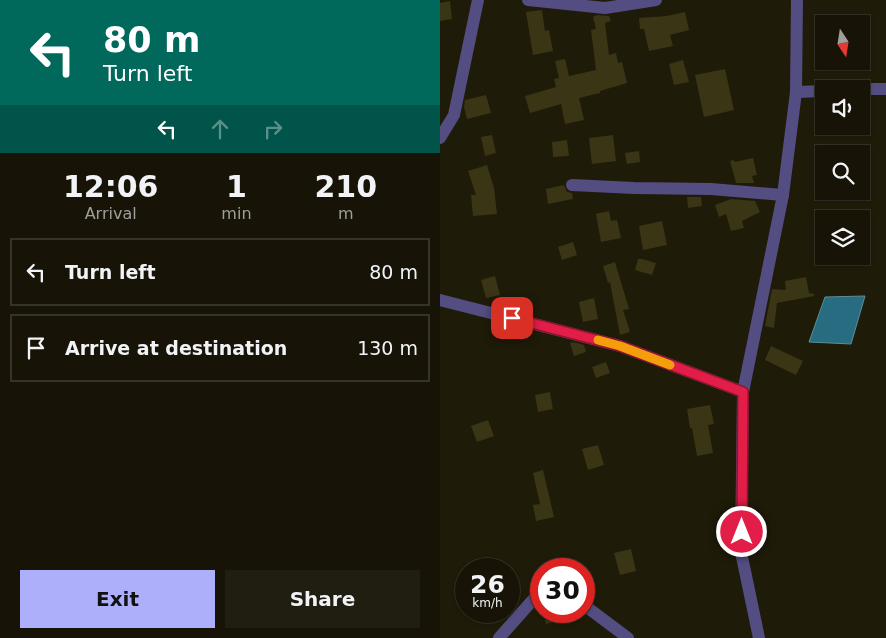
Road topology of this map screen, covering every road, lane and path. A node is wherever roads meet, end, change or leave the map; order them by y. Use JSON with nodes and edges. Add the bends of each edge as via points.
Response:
{"nodes":[{"id":1,"x":478,"y":0,"type":"edge"},
{"id":2,"x":528,"y":0,"type":"edge"},
{"id":3,"x":656,"y":0,"type":"edge"},
{"id":4,"x":797,"y":0,"type":"edge"},
{"id":5,"x":886,"y":89,"type":"edge"},
{"id":6,"x":870,"y":90,"type":"edge"},
{"id":7,"x":815,"y":91,"type":"edge"},
{"id":8,"x":796,"y":92,"type":"junction"},
{"id":9,"x":440,"y":138,"type":"edge"},
{"id":10,"x":572,"y":185,"type":"dead end"},
{"id":11,"x":783,"y":195,"type":"junction"},
{"id":12,"x":440,"y":300,"type":"edge"},
{"id":13,"x":743,"y":392,"type":"junction"},
{"id":14,"x":530,"y":603,"type":"edge"},
{"id":15,"x":595,"y":613,"type":"edge"},
{"id":16,"x":499,"y":638,"type":"edge"},
{"id":17,"x":628,"y":638,"type":"edge"},
{"id":18,"x":759,"y":638,"type":"edge"}],
"edges":[{"from":1,"to":9,"type":"street","via":[[454,115]]},
{"from":2,"to":3,"type":"street","via":[[605,8]]},
{"from":4,"to":8,"type":"street"},
{"from":5,"to":6,"type":"street"},
{"from":7,"to":8,"type":"street"},
{"from":8,"to":11,"type":"street"},
{"from":10,"to":11,"type":"street","via":[[711,189]]},
{"from":11,"to":13,"type":"street"},
{"from":12,"to":13,"type":"street","via":[[620,346]]},
{"from":13,"to":18,"type":"street","via":[[742,552]]},
{"from":14,"to":16,"type":"street"},
{"from":15,"to":17,"type":"street"}]}
